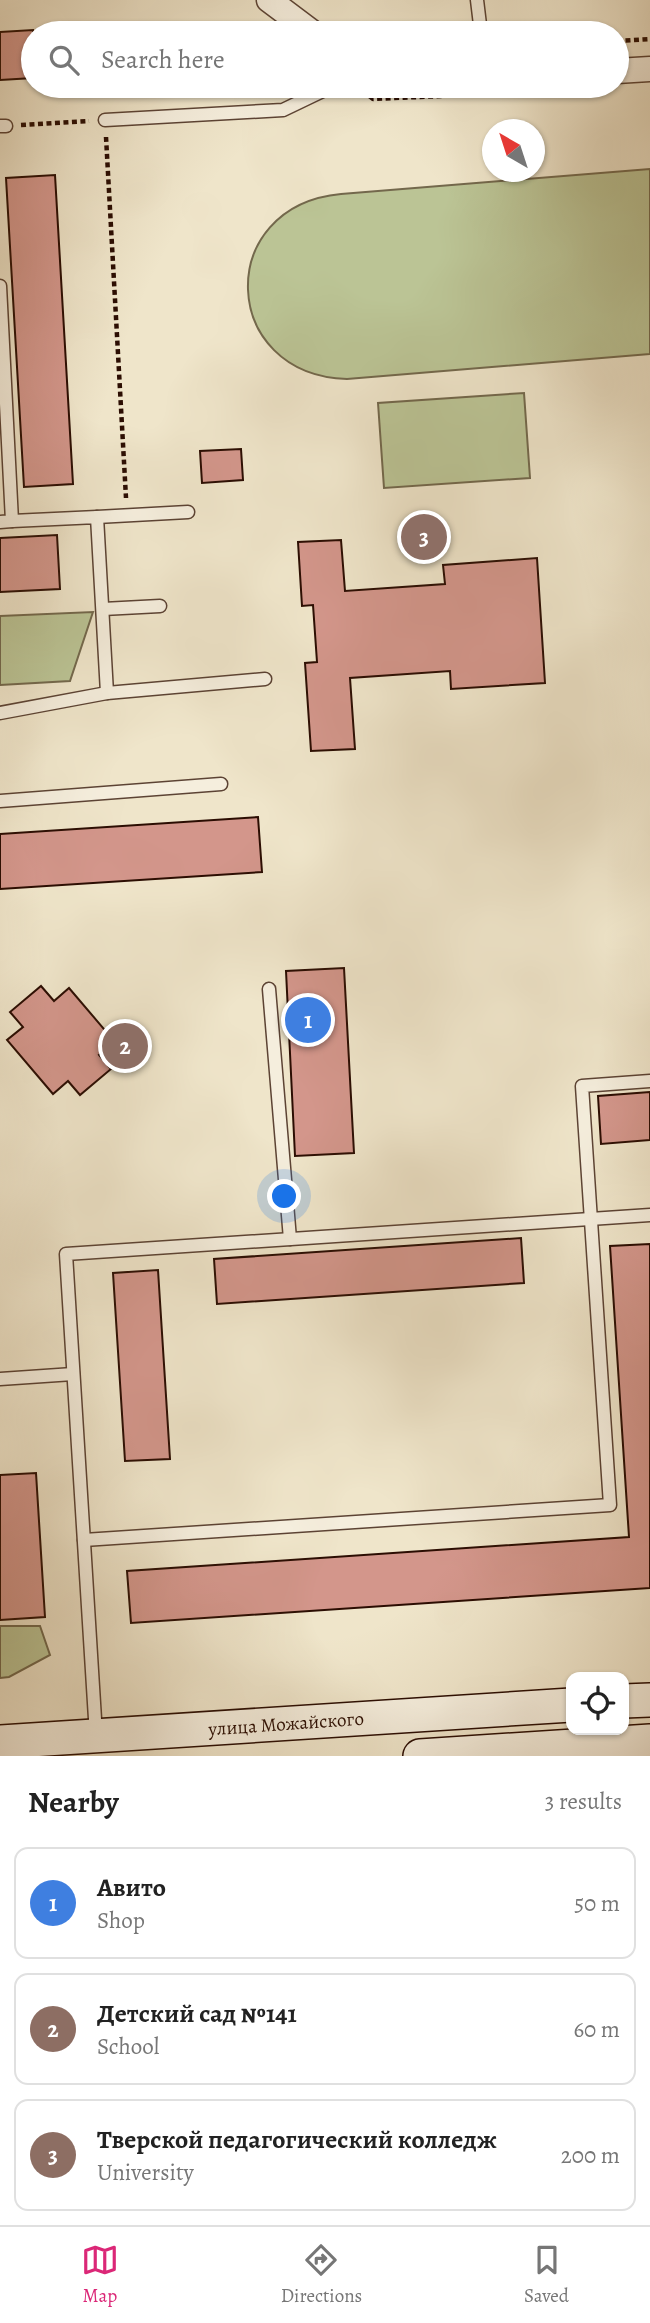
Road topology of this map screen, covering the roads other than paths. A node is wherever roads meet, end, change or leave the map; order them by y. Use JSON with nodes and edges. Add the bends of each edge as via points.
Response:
{"nodes":[{"id":1,"x":269,"y":0,"type":"edge"},
{"id":2,"x":477,"y":0,"type":"edge"},
{"id":3,"x":297,"y":21,"type":"edge"},
{"id":4,"x":480,"y":21,"type":"edge"},
{"id":5,"x":650,"y":69,"type":"edge"},
{"id":6,"x":629,"y":75,"type":"edge"},
{"id":7,"x":308,"y":98,"type":"edge"},
{"id":8,"x":105,"y":120,"type":"road end"},
{"id":9,"x":0,"y":286,"type":"edge"},
{"id":10,"x":188,"y":512,"type":"dead end"},
{"id":11,"x":97,"y":517,"type":"junction"},
{"id":12,"x":6,"y":521,"type":"edge"},
{"id":13,"x":160,"y":606,"type":"dead end"},
{"id":14,"x":103,"y":609,"type":"junction"},
{"id":15,"x":265,"y":679,"type":"dead end"},
{"id":16,"x":107,"y":693,"type":"junction"},
{"id":17,"x":0,"y":713,"type":"edge"},
{"id":18,"x":221,"y":784,"type":"dead end"},
{"id":19,"x":0,"y":801,"type":"edge"},
{"id":20,"x":269,"y":989,"type":"dead end"},
{"id":21,"x":650,"y":1081,"type":"edge"},
{"id":22,"x":650,"y":1215,"type":"edge"},
{"id":23,"x":591,"y":1219,"type":"junction"},
{"id":24,"x":289,"y":1239,"type":"junction"},
{"id":25,"x":73,"y":1374,"type":"junction"},
{"id":26,"x":0,"y":1378,"type":"edge"},
{"id":27,"x":84,"y":1540,"type":"junction"},
{"id":28,"x":650,"y":1700,"type":"edge"},
{"id":29,"x":629,"y":1701,"type":"edge"},
{"id":30,"x":566,"y":1704,"type":"edge"},
{"id":31,"x":96,"y":1736,"type":"junction"},
{"id":32,"x":650,"y":1741,"type":"edge"},
{"id":33,"x":0,"y":1742,"type":"edge"},
{"id":34,"x":454,"y":1755,"type":"edge"},
{"id":35,"x":420,"y":1756,"type":"edge"}],
"edges":[{"from":1,"to":3,"type":"street"},
{"from":2,"to":4,"type":"lane"},
{"from":5,"to":6,"type":"street"},
{"from":7,"to":8,"type":"lane","via":[[283,110]]},
{"from":9,"to":12,"type":"lane"},
{"from":10,"to":11,"type":"lane"},
{"from":11,"to":12,"type":"lane"},
{"from":11,"to":14,"type":"lane"},
{"from":13,"to":14,"type":"lane"},
{"from":14,"to":16,"type":"lane"},
{"from":15,"to":16,"type":"lane"},
{"from":16,"to":17,"type":"lane"},
{"from":18,"to":19,"type":"lane"},
{"from":20,"to":24,"type":"lane"},
{"from":21,"to":23,"type":"lane","via":[[582,1086]]},
{"from":22,"to":23,"type":"lane"},
{"from":23,"to":24,"type":"lane"},
{"from":23,"to":27,"type":"lane","via":[[610,1505]]},
{"from":24,"to":25,"type":"lane","via":[[65,1254]]},
{"from":25,"to":26,"type":"lane"},
{"from":25,"to":27,"type":"lane"},
{"from":27,"to":31,"type":"lane"},
{"from":28,"to":29,"type":"main road"},
{"from":30,"to":31,"type":"main road","name":"улица Можайского"},
{"from":31,"to":33,"type":"main road","name":"улица Можайского"},
{"from":32,"to":34,"type":"main road"},
{"from":34,"to":35,"type":"main road"}]}
